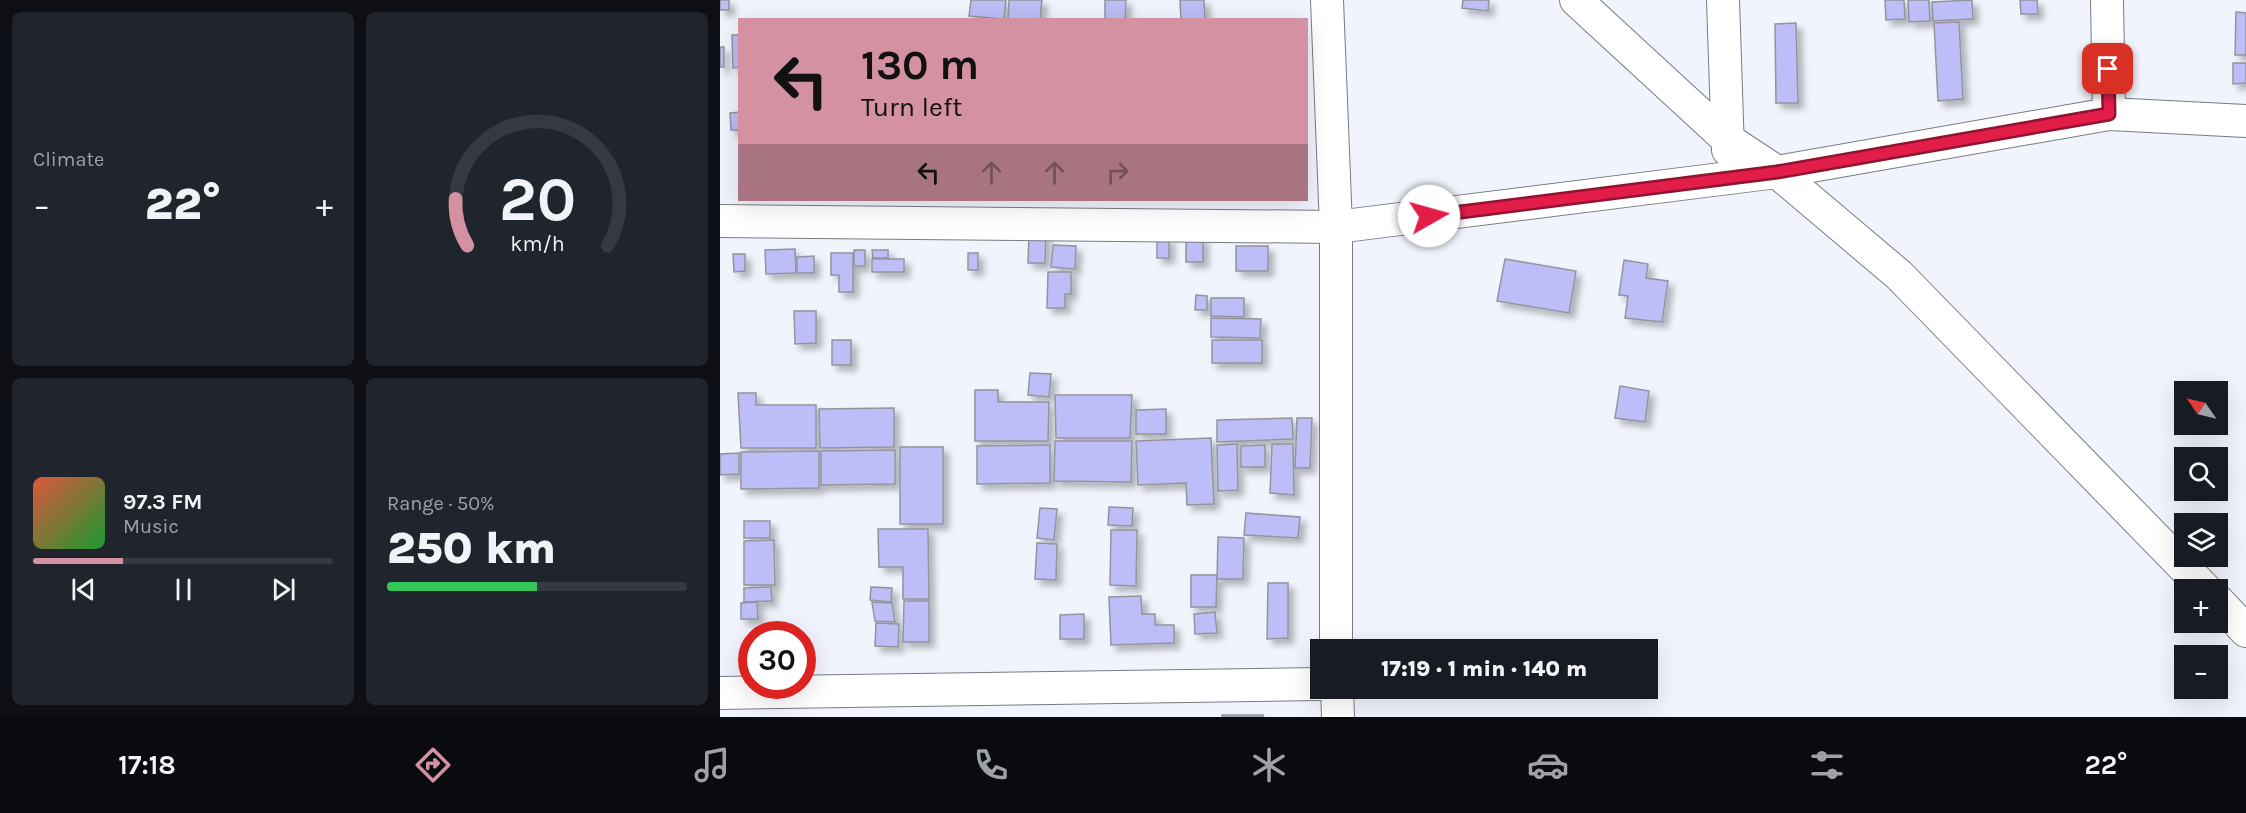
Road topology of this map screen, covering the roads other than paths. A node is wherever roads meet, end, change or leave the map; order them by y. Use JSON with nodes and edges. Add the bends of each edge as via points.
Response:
{"nodes":[{"id":1,"x":1327,"y":0,"type":"edge"},
{"id":2,"x":1576,"y":0,"type":"edge"},
{"id":3,"x":1723,"y":0,"type":"edge"},
{"id":4,"x":2107,"y":0,"type":"edge"},
{"id":5,"x":2109,"y":114,"type":"junction"},
{"id":6,"x":2246,"y":121,"type":"edge"},
{"id":7,"x":1727,"y":140,"type":"junction"},
{"id":8,"x":1777,"y":172,"type":"junction"},
{"id":9,"x":1730,"y":178,"type":"junction"},
{"id":10,"x":720,"y":221,"type":"edge"},
{"id":11,"x":1336,"y":228,"type":"junction"},
{"id":12,"x":2195,"y":579,"type":"edge"},
{"id":13,"x":2228,"y":612,"type":"edge"},
{"id":14,"x":2246,"y":631,"type":"edge"},
{"id":15,"x":1336,"y":639,"type":"edge"},
{"id":16,"x":1310,"y":684,"type":"edge"},
{"id":17,"x":720,"y":693,"type":"edge"},
{"id":18,"x":1337,"y":699,"type":"edge"},
{"id":19,"x":1338,"y":717,"type":"edge"}],
"edges":[{"from":1,"to":11,"type":"street"},
{"from":2,"to":7,"type":"street"},
{"from":3,"to":7,"type":"street"},
{"from":4,"to":5,"type":"street"},
{"from":5,"to":6,"type":"street"},
{"from":5,"to":8,"type":"street"},
{"from":7,"to":8,"type":"street"},
{"from":7,"to":9,"type":"street"},
{"from":8,"to":9,"type":"street"},
{"from":8,"to":12,"type":"street","via":[[1899,275]]},
{"from":9,"to":11,"type":"street"},
{"from":10,"to":11,"type":"street"},
{"from":11,"to":15,"type":"street"},
{"from":13,"to":14,"type":"street"},
{"from":16,"to":17,"type":"street"},
{"from":18,"to":19,"type":"street"}]}
